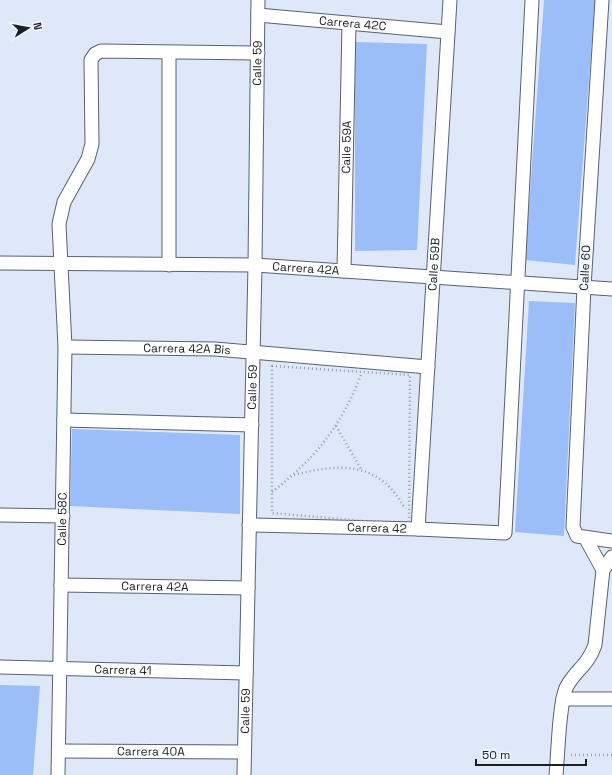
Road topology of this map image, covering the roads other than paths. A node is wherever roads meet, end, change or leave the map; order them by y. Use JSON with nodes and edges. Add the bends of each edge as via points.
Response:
{"nodes":[{"id":1,"x":258,"y":0,"type":"edge"},
{"id":2,"x":450,"y":0,"type":"edge"},
{"id":3,"x":532,"y":0,"type":"edge"},
{"id":4,"x":602,"y":0,"type":"edge"},
{"id":5,"x":258,"y":15,"type":"junction"},
{"id":6,"x":349,"y":23,"type":"junction"},
{"id":7,"x":448,"y":32,"type":"junction"},
{"id":8,"x":169,"y":53,"type":"junction"},
{"id":9,"x":258,"y":53,"type":"junction"},
{"id":10,"x":0,"y":263,"type":"edge"},
{"id":11,"x":61,"y":263,"type":"junction"},
{"id":12,"x":169,"y":265,"type":"junction"},
{"id":13,"x":255,"y":265,"type":"junction"},
{"id":14,"x":344,"y":271,"type":"junction"},
{"id":15,"x":433,"y":277,"type":"junction"},
{"id":16,"x":518,"y":282,"type":"junction"},
{"id":17,"x":584,"y":287,"type":"junction"},
{"id":18,"x":612,"y":289,"type":"edge"},
{"id":19,"x":65,"y":347,"type":"junction"},
{"id":20,"x":253,"y":352,"type":"junction"},
{"id":21,"x":428,"y":367,"type":"junction"},
{"id":22,"x":64,"y":420,"type":"junction"},
{"id":23,"x":252,"y":425,"type":"junction"},
{"id":24,"x":0,"y":515,"type":"edge"},
{"id":25,"x":62,"y":516,"type":"junction"},
{"id":26,"x":414,"y":524,"type":"junction"},
{"id":27,"x":249,"y":526,"type":"junction"},
{"id":28,"x":582,"y":537,"type":"junction"},
{"id":29,"x":612,"y":541,"type":"edge"},
{"id":30,"x":612,"y":557,"type":"edge"},
{"id":31,"x":603,"y":570,"type":"junction"},
{"id":32,"x":61,"y":585,"type":"junction"},
{"id":33,"x":248,"y":588,"type":"junction"},
{"id":34,"x":0,"y":667,"type":"edge"},
{"id":35,"x":60,"y":668,"type":"junction"},
{"id":36,"x":246,"y":673,"type":"junction"},
{"id":37,"x":563,"y":698,"type":"junction"},
{"id":38,"x":612,"y":699,"type":"edge"},
{"id":39,"x":59,"y":751,"type":"junction"},
{"id":40,"x":244,"y":752,"type":"junction"},
{"id":41,"x":58,"y":775,"type":"edge"},
{"id":42,"x":244,"y":775,"type":"edge"},
{"id":43,"x":556,"y":775,"type":"edge"}],
"edges":[{"from":1,"to":5,"type":"street","name":"Calle 59"},
{"from":2,"to":7,"type":"street","name":"Calle 59B"},
{"from":3,"to":16,"type":"street"},
{"from":4,"to":17,"type":"street","name":"Calle 60"},
{"from":5,"to":6,"type":"street","name":"Carrera 42C"},
{"from":5,"to":9,"type":"street","name":"Calle 59"},
{"from":6,"to":7,"type":"street","name":"Carrera 42C"},
{"from":6,"to":14,"type":"street","name":"Calle 59A"},
{"from":7,"to":15,"type":"street","name":"Calle 59B"},
{"from":8,"to":9,"type":"street"},
{"from":8,"to":11,"type":"street","name":"Calle 58C","via":[[101,51],[92,56],[93,138],[88,159],[62,210],[59,224]]},
{"from":8,"to":12,"type":"street"},
{"from":9,"to":13,"type":"street","name":"Calle 59"},
{"from":10,"to":11,"type":"street","name":"Carrera 42A"},
{"from":11,"to":12,"type":"street","name":"Carrera 42A"},
{"from":11,"to":19,"type":"street","name":"Calle 58C"},
{"from":12,"to":13,"type":"street","name":"Carrera 42A"},
{"from":13,"to":14,"type":"street","name":"Carrera 42A"},
{"from":13,"to":20,"type":"street","name":"Calle 59"},
{"from":14,"to":15,"type":"street","name":"Carrera 42A"},
{"from":15,"to":16,"type":"street","name":"Carrera 42A"},
{"from":15,"to":21,"type":"street","name":"Calle 59B"},
{"from":16,"to":17,"type":"street","name":"Carrera 42A"},
{"from":16,"to":26,"type":"street","name":"Carrera 42","via":[[505,533]]},
{"from":17,"to":18,"type":"street","name":"Carrera 42A"},
{"from":17,"to":28,"type":"street","name":"Calle 60","via":[[573,527]]},
{"from":19,"to":20,"type":"street","name":"Carrera 42A Bis"},
{"from":19,"to":22,"type":"street","name":"Calle 58C"},
{"from":20,"to":21,"type":"street","name":"Carrera 42A Bis"},
{"from":20,"to":23,"type":"street","name":"Calle 59"},
{"from":21,"to":26,"type":"street","name":"Calle 59B"},
{"from":22,"to":23,"type":"street"},
{"from":22,"to":25,"type":"street","name":"Calle 58C"},
{"from":23,"to":27,"type":"street","name":"Calle 59"},
{"from":24,"to":25,"type":"street"},
{"from":25,"to":32,"type":"street","name":"Calle 58C"},
{"from":26,"to":27,"type":"street","name":"Carrera 42"},
{"from":27,"to":33,"type":"street","name":"Calle 59"},
{"from":28,"to":29,"type":"street"},
{"from":28,"to":31,"type":"street","name":"Calle 60"},
{"from":30,"to":31,"type":"street"},
{"from":31,"to":37,"type":"street","via":[[595,645],[591,656],[567,686]]},
{"from":32,"to":33,"type":"street","name":"Carrera 42A"},
{"from":32,"to":35,"type":"street","name":"Calle 58C"},
{"from":33,"to":36,"type":"street","name":"Calle 59"},
{"from":34,"to":35,"type":"street","name":"Carrera 41"},
{"from":35,"to":36,"type":"street","name":"Carrera 41"},
{"from":35,"to":39,"type":"street","name":"Calle 58C"},
{"from":36,"to":40,"type":"street","name":"Calle 59"},
{"from":37,"to":38,"type":"street"},
{"from":37,"to":43,"type":"street"},
{"from":39,"to":40,"type":"street","name":"Carrera 40A"},
{"from":39,"to":41,"type":"street","name":"Calle 58C"},
{"from":40,"to":42,"type":"street","name":"Calle 59"}]}
